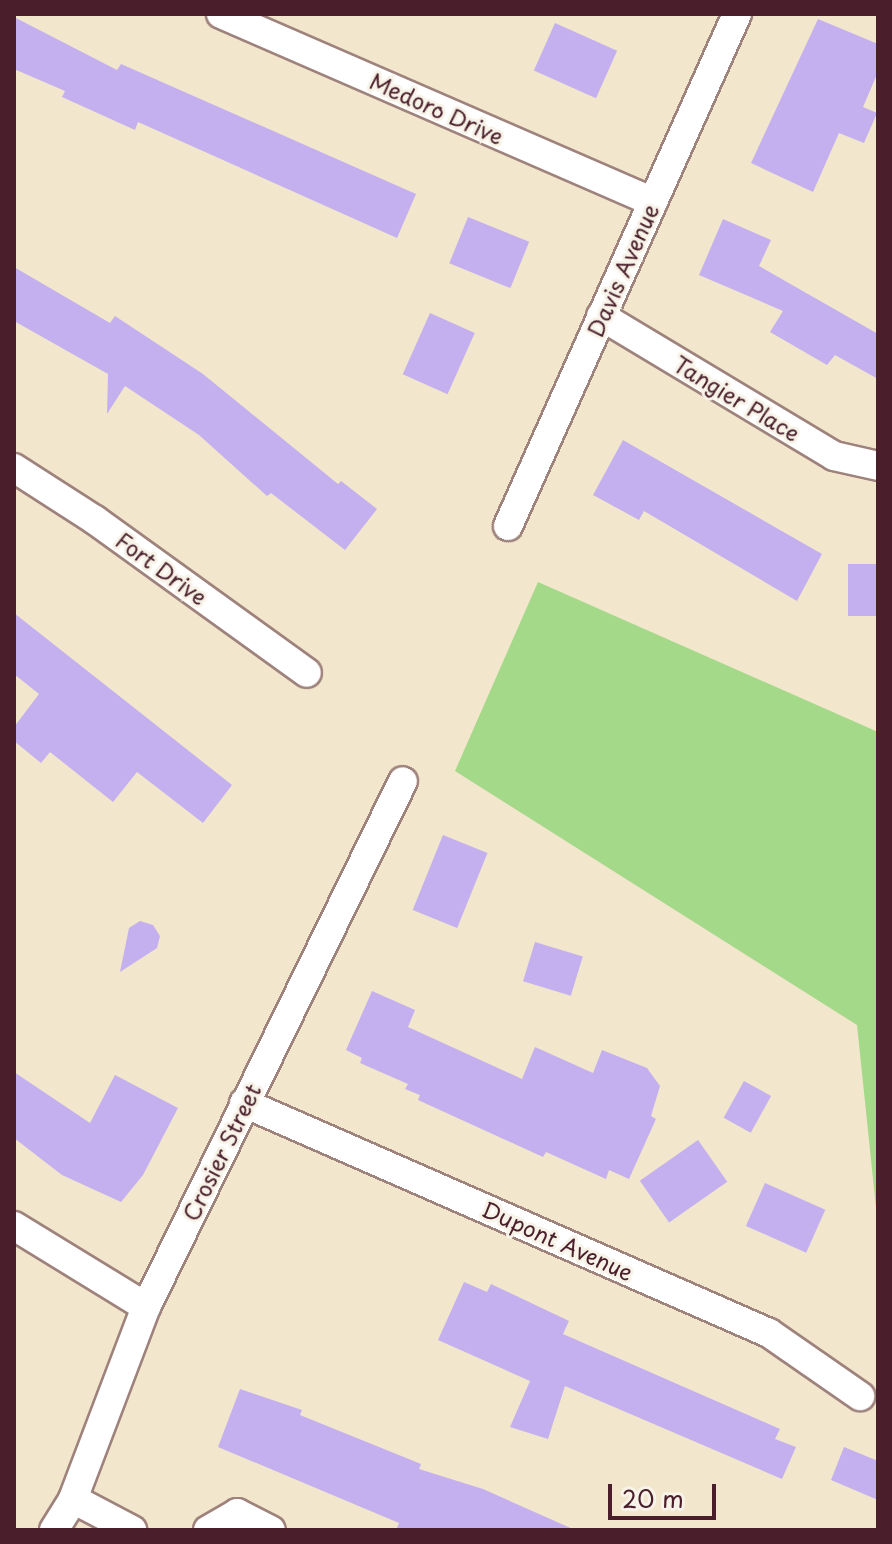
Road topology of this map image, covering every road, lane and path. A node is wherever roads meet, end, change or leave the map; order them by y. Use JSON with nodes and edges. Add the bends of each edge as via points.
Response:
{"nodes":[{"id":1,"x":221,"y":14,"type":"edge"},
{"id":2,"x":737,"y":14,"type":"edge"},
{"id":3,"x":653,"y":202,"type":"junction"},
{"id":4,"x":601,"y":316,"type":"junction"},
{"id":5,"x":878,"y":466,"type":"edge"},
{"id":6,"x":14,"y":468,"type":"edge"},
{"id":7,"x":508,"y":526,"type":"dead end"},
{"id":8,"x":307,"y":673,"type":"dead end"},
{"id":9,"x":403,"y":781,"type":"dead end"},
{"id":10,"x":244,"y":1103,"type":"junction"},
{"id":11,"x":14,"y":1226,"type":"edge"},
{"id":12,"x":146,"y":1307,"type":"junction"},
{"id":13,"x":860,"y":1396,"type":"dead end"},
{"id":14,"x":73,"y":1499,"type":"junction"},
{"id":15,"x":54,"y":1530,"type":"edge"},
{"id":16,"x":132,"y":1530,"type":"edge"},
{"id":17,"x":208,"y":1530,"type":"edge"},
{"id":18,"x":271,"y":1530,"type":"edge"}],
"edges":[{"from":1,"to":3,"type":"street","name":"Medoro Drive"},
{"from":2,"to":3,"type":"street","name":"Davis Avenue"},
{"from":3,"to":4,"type":"street","name":"Davis Avenue"},
{"from":4,"to":5,"type":"street","name":"Tangier Place","via":[[834,456]]},
{"from":4,"to":7,"type":"street","name":"Davis Avenue"},
{"from":6,"to":8,"type":"street","name":"Fort Drive"},
{"from":9,"to":10,"type":"street","name":"Crosier Street"},
{"from":10,"to":12,"type":"street","name":"Crosier Street"},
{"from":10,"to":13,"type":"street","name":"Dupont Avenue","via":[[769,1333]]},
{"from":11,"to":12,"type":"street"},
{"from":12,"to":14,"type":"street","name":"Crosier Street"},
{"from":14,"to":15,"type":"street","name":"Crosier Street"},
{"from":14,"to":16,"type":"street"},
{"from":17,"to":18,"type":"street","via":[[237,1513]]}]}
